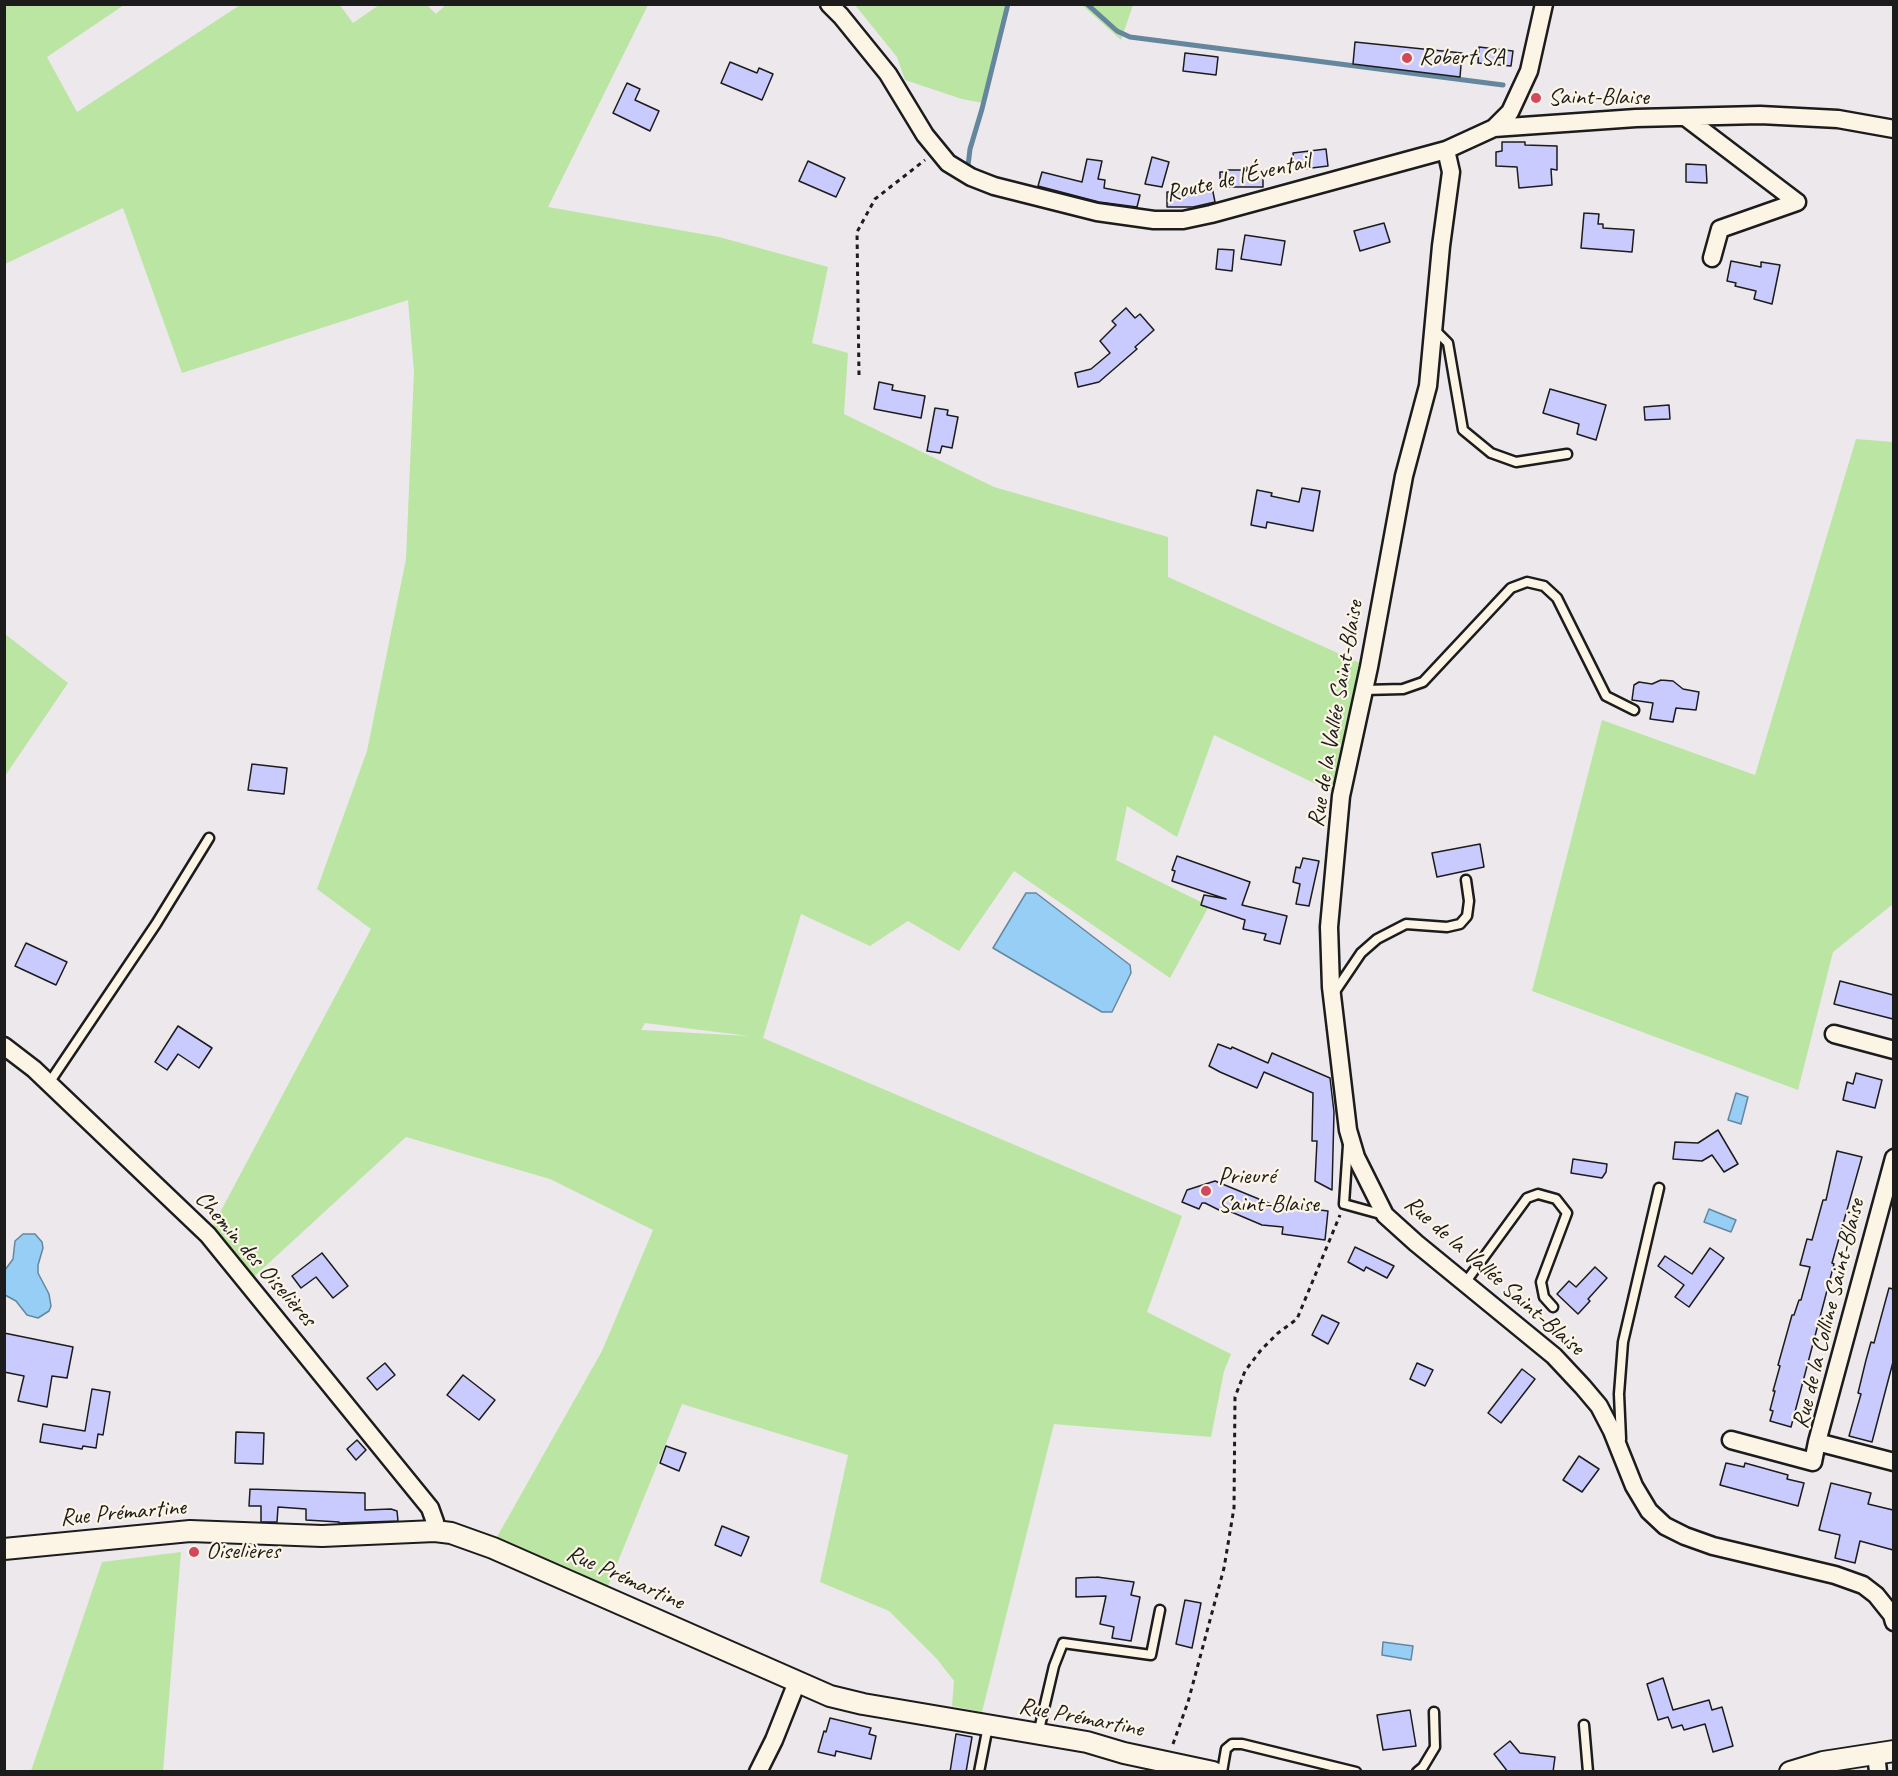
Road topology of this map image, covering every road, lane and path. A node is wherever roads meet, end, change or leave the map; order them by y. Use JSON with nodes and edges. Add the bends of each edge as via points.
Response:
{"nodes":[{"id":1,"x":1544,"y":4,"type":"edge"},
{"id":2,"x":835,"y":10,"type":"edge"},
{"id":3,"x":1685,"y":117,"type":"junction"},
{"id":4,"x":1494,"y":128,"type":"junction"},
{"id":5,"x":1893,"y":129,"type":"edge"},
{"id":6,"x":1446,"y":150,"type":"junction"},
{"id":7,"x":936,"y":152,"type":"junction"},
{"id":8,"x":1712,"y":258,"type":"dead end"},
{"id":9,"x":1433,"y":329,"type":"junction"},
{"id":10,"x":859,"y":375,"type":"dead end"},
{"id":11,"x":1567,"y":454,"type":"dead end"},
{"id":12,"x":1364,"y":690,"type":"junction"},
{"id":13,"x":1634,"y":710,"type":"dead end"},
{"id":14,"x":209,"y":838,"type":"dead end"},
{"id":15,"x":1466,"y":880,"type":"dead end"},
{"id":16,"x":1332,"y":995,"type":"junction"},
{"id":17,"x":1834,"y":1034,"type":"dead end"},
{"id":18,"x":4,"y":1046,"type":"edge"},
{"id":19,"x":1893,"y":1050,"type":"edge"},
{"id":20,"x":49,"y":1083,"type":"junction"},
{"id":21,"x":1348,"y":1130,"type":"junction"},
{"id":22,"x":1893,"y":1158,"type":"edge"},
{"id":23,"x":1659,"y":1188,"type":"dead end"},
{"id":24,"x":1344,"y":1204,"type":"junction"},
{"id":25,"x":1886,"y":1214,"type":"edge"},
{"id":26,"x":1385,"y":1215,"type":"junction"},
{"id":27,"x":1465,"y":1283,"type":"junction"},
{"id":28,"x":1553,"y":1307,"type":"dead end"},
{"id":29,"x":1731,"y":1440,"type":"dead end"},
{"id":30,"x":1817,"y":1442,"type":"junction"},
{"id":31,"x":1621,"y":1455,"type":"junction"},
{"id":32,"x":1893,"y":1462,"type":"edge"},
{"id":33,"x":435,"y":1532,"type":"junction"},
{"id":34,"x":4,"y":1550,"type":"edge"},
{"id":35,"x":1161,"y":1610,"type":"dead end"},
{"id":36,"x":1893,"y":1622,"type":"edge"},
{"id":37,"x":796,"y":1682,"type":"junction"},
{"id":38,"x":1434,"y":1712,"type":"dead end"},
{"id":39,"x":1584,"y":1725,"type":"dead end"},
{"id":40,"x":988,"y":1726,"type":"junction"},
{"id":41,"x":1038,"y":1734,"type":"junction"},
{"id":42,"x":1882,"y":1759,"type":"edge"},
{"id":43,"x":1167,"y":1761,"type":"junction"},
{"id":44,"x":758,"y":1772,"type":"edge"},
{"id":45,"x":979,"y":1772,"type":"edge"},
{"id":46,"x":1213,"y":1772,"type":"edge"},
{"id":47,"x":1221,"y":1772,"type":"edge"},
{"id":48,"x":1356,"y":1772,"type":"edge"},
{"id":49,"x":1417,"y":1772,"type":"edge"},
{"id":50,"x":1588,"y":1772,"type":"edge"},
{"id":51,"x":1790,"y":1772,"type":"edge"}],
"edges":[{"from":1,"to":4,"type":"street","name":"Route de l'Éventail","via":[[1529,71],[1510,112]]},
{"from":2,"to":7,"type":"street","name":"Route de l'Éventail","via":[[888,74]]},
{"from":3,"to":4,"type":"street"},
{"from":3,"to":5,"type":"street","via":[[1838,119]]},
{"from":3,"to":8,"type":"street","via":[[1797,202],[1720,229]]},
{"from":4,"to":6,"type":"street","name":"Route de l'Éventail"},
{"from":6,"to":7,"type":"street","name":"Route de l'Éventail","via":[[1183,220],[1097,212],[994,186],[971,177]]},
{"from":6,"to":9,"type":"street","name":"Rue de la Vallée Saint-Blaise","via":[[1451,172]]},
{"from":7,"to":10,"type":"path","via":[[875,199],[857,232]]},
{"from":9,"to":11,"type":"lane","via":[[1448,343],[1463,430],[1491,453],[1516,462]]},
{"from":9,"to":12,"type":"street","name":"Rue de la Vallée Saint-Blaise","via":[[1428,386],[1404,476]]},
{"from":12,"to":13,"type":"lane","via":[[1403,689],[1423,682],[1511,588],[1527,582],[1544,586],[1557,598],[1606,696]]},
{"from":12,"to":16,"type":"street","name":"Rue de la Vallée Saint-Blaise","via":[[1341,796],[1329,927]]},
{"from":14,"to":20,"type":"lane"},
{"from":15,"to":16,"type":"lane","via":[[1467,916],[1460,924],[1406,924],[1377,939],[1361,953]]},
{"from":16,"to":21,"type":"street","name":"Rue de la Vallée Saint-Blaise"},
{"from":17,"to":19,"type":"street"},
{"from":18,"to":20,"type":"street","name":"Chemin des Oiselières"},
{"from":20,"to":33,"type":"street","name":"Chemin des Oiselières","via":[[208,1235],[430,1508]]},
{"from":21,"to":24,"type":"lane"},
{"from":21,"to":26,"type":"street","name":"Rue de la Vallée Saint-Blaise","via":[[1356,1158]]},
{"from":22,"to":25,"type":"street","name":"Rue de la Colline Saint-Blaise"},
{"from":23,"to":31,"type":"lane","via":[[1623,1342],[1619,1394]]},
{"from":24,"to":26,"type":"lane"},
{"from":24,"to":43,"type":"path","via":[[1297,1319],[1261,1350],[1245,1371],[1235,1398],[1234,1508],[1224,1568],[1188,1702]]},
{"from":25,"to":30,"type":"street","name":"Rue de la Colline Saint-Blaise"},
{"from":26,"to":27,"type":"street","name":"Rue de la Vallée Saint-Blaise"},
{"from":27,"to":28,"type":"lane","via":[[1527,1198],[1538,1194],[1556,1199],[1567,1213],[1541,1282],[1544,1297]]},
{"from":27,"to":31,"type":"street","name":"Rue de la Vallée Saint-Blaise","via":[[1554,1356],[1583,1387],[1599,1406]]},
{"from":29,"to":30,"type":"street","via":[[1813,1462]]},
{"from":30,"to":32,"type":"street","name":"Rue de la Colline Saint-Blaise"},
{"from":31,"to":36,"type":"street","name":"Rue de la Vallée Saint-Blaise","via":[[1649,1512],[1665,1526],[1713,1546],[1863,1585],[1876,1595]]},
{"from":33,"to":34,"type":"street","name":"Rue Prémartine","via":[[322,1536],[190,1531]]},
{"from":33,"to":37,"type":"street","name":"Rue Prémartine","via":[[475,1540]]},
{"from":35,"to":41,"type":"lane","via":[[1151,1655],[1063,1643]]},
{"from":37,"to":40,"type":"street","name":"Rue Prémartine","via":[[863,1704]]},
{"from":37,"to":44,"type":"street"},
{"from":38,"to":49,"type":"lane","via":[[1435,1747]]},
{"from":39,"to":50,"type":"lane"},
{"from":40,"to":41,"type":"street","name":"Rue Prémartine"},
{"from":40,"to":45,"type":"lane"},
{"from":41,"to":43,"type":"street","name":"Rue Prémartine"},
{"from":42,"to":51,"type":"street","via":[[1823,1762]]},
{"from":43,"to":46,"type":"street","name":"Rue Prémartine"},
{"from":47,"to":48,"type":"lane","via":[[1226,1749],[1232,1744]]}]}
